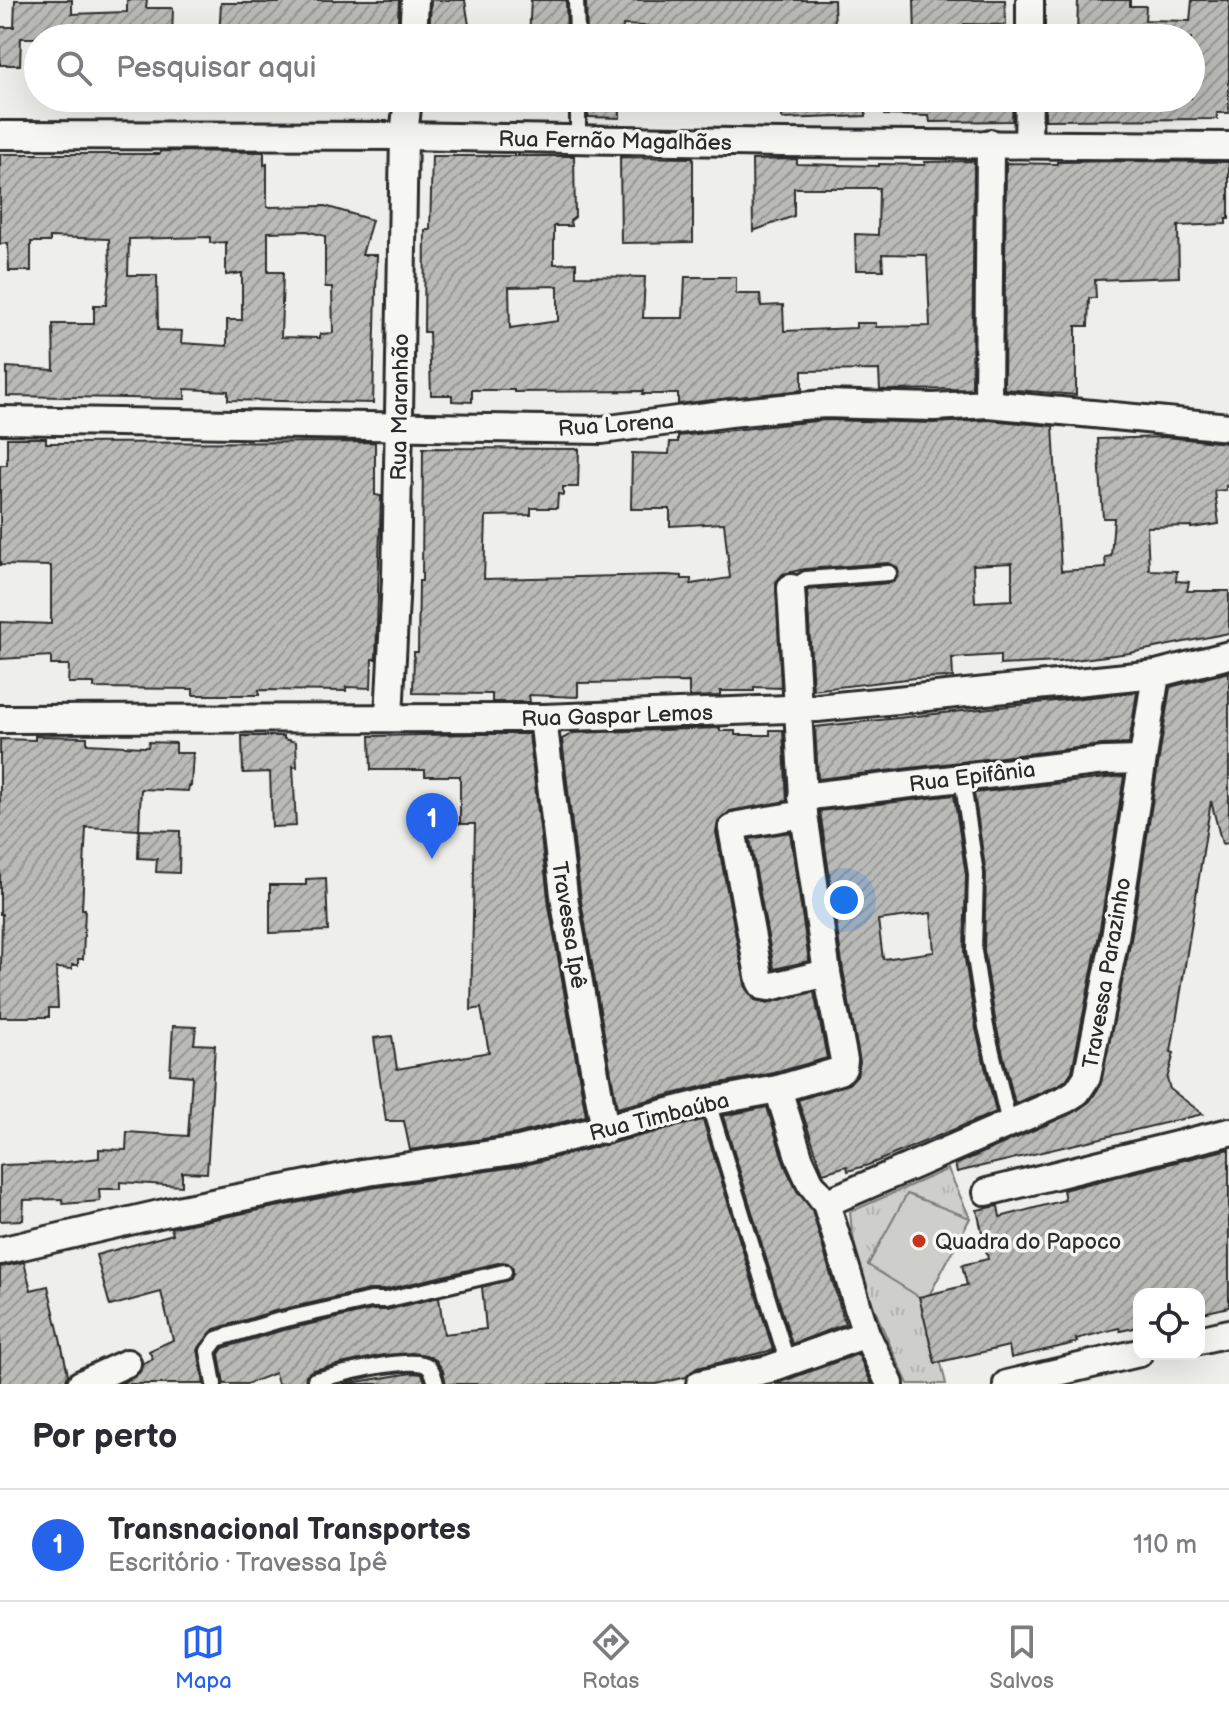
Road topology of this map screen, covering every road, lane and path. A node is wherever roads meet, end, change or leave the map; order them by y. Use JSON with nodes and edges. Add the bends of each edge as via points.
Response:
{"nodes":[{"id":1,"x":415,"y":0,"type":"edge"},
{"id":2,"x":576,"y":0,"type":"edge"},
{"id":3,"x":1030,"y":0,"type":"edge"},
{"id":4,"x":414,"y":24,"type":"edge"},
{"id":5,"x":577,"y":24,"type":"edge"},
{"id":6,"x":1030,"y":24,"type":"edge"},
{"id":7,"x":407,"y":112,"type":"edge"},
{"id":8,"x":578,"y":112,"type":"edge"},
{"id":9,"x":1029,"y":112,"type":"edge"},
{"id":10,"x":0,"y":135,"type":"edge"},
{"id":11,"x":404,"y":136,"type":"junction"},
{"id":12,"x":578,"y":139,"type":"junction"},
{"id":13,"x":990,"y":143,"type":"junction"},
{"id":14,"x":1028,"y":143,"type":"junction"},
{"id":15,"x":1229,"y":146,"type":"edge"},
{"id":16,"x":988,"y":404,"type":"junction"},
{"id":17,"x":0,"y":420,"type":"edge"},
{"id":18,"x":398,"y":427,"type":"junction"},
{"id":19,"x":1229,"y":427,"type":"edge"},
{"id":20,"x":889,"y":573,"type":"dead end"},
{"id":21,"x":791,"y":588,"type":"joint"},
{"id":22,"x":1229,"y":655,"type":"edge"},
{"id":23,"x":1156,"y":674,"type":"junction"},
{"id":24,"x":798,"y":709,"type":"junction"},
{"id":25,"x":389,"y":717,"type":"junction"},
{"id":26,"x":543,"y":718,"type":"junction"},
{"id":27,"x":0,"y":719,"type":"edge"},
{"id":28,"x":1141,"y":760,"type":"junction"},
{"id":29,"x":962,"y":777,"type":"junction"},
{"id":30,"x":803,"y":805,"type":"junction"},
{"id":31,"x":827,"y":973,"type":"junction"},
{"id":32,"x":778,"y":1089,"type":"junction"},
{"id":33,"x":708,"y":1102,"type":"junction"},
{"id":34,"x":1009,"y":1123,"type":"junction"},
{"id":35,"x":605,"y":1130,"type":"junction"},
{"id":36,"x":1229,"y":1132,"type":"edge"},
{"id":37,"x":987,"y":1192,"type":"dead end"},
{"id":38,"x":826,"y":1203,"type":"junction"},
{"id":39,"x":0,"y":1251,"type":"edge"},
{"id":40,"x":504,"y":1272,"type":"dead end"},
{"id":41,"x":1229,"y":1333,"type":"edge"},
{"id":42,"x":866,"y":1334,"type":"junction"},
{"id":43,"x":1205,"y":1339,"type":"edge"},
{"id":44,"x":1133,"y":1354,"type":"edge"},
{"id":45,"x":127,"y":1363,"type":"dead end"},
{"id":46,"x":778,"y":1371,"type":"edge"},
{"id":47,"x":81,"y":1384,"type":"edge"},
{"id":48,"x":214,"y":1384,"type":"edge"},
{"id":49,"x":315,"y":1384,"type":"edge"},
{"id":50,"x":436,"y":1384,"type":"edge"},
{"id":51,"x":700,"y":1384,"type":"edge"},
{"id":52,"x":890,"y":1384,"type":"edge"},
{"id":53,"x":1007,"y":1384,"type":"edge"}],
"edges":[{"from":1,"to":4,"type":"street"},
{"from":2,"to":5,"type":"lane"},
{"from":3,"to":6,"type":"street"},
{"from":7,"to":11,"type":"street","name":"Rua Maranhão"},
{"from":8,"to":12,"type":"lane"},
{"from":9,"to":14,"type":"street"},
{"from":10,"to":11,"type":"street","name":"Rua Fernão Magalhães"},
{"from":11,"to":12,"type":"street","name":"Rua Fernão Magalhães"},
{"from":11,"to":18,"type":"street","name":"Rua Maranhão"},
{"from":12,"to":13,"type":"street","name":"Rua Fernão Magalhães"},
{"from":13,"to":14,"type":"street","name":"Rua Fernão Magalhães"},
{"from":13,"to":16,"type":"street"},
{"from":14,"to":15,"type":"street","name":"Rua Fernão Magalhães"},
{"from":16,"to":18,"type":"street","name":"Rua Lorena","via":[[824,404],[602,430]]},
{"from":16,"to":19,"type":"street","name":"Rua Lorena"},
{"from":17,"to":18,"type":"street","name":"Rua Lorena"},
{"from":18,"to":25,"type":"street","name":"Rua Maranhão"},
{"from":20,"to":21,"type":"lane","via":[[806,579]]},
{"from":21,"to":24,"type":"street","name":"Rua Timbaúba"},
{"from":22,"to":23,"type":"street","name":"Rua Gaspar Lemos"},
{"from":23,"to":24,"type":"street","name":"Rua Gaspar Lemos"},
{"from":23,"to":28,"type":"street","name":"Travessa Parazinho"},
{"from":24,"to":26,"type":"street","name":"Rua Gaspar Lemos"},
{"from":24,"to":30,"type":"street","name":"Rua Timbaúba"},
{"from":25,"to":26,"type":"street","name":"Rua Gaspar Lemos"},
{"from":25,"to":27,"type":"street","name":"Rua Gaspar Lemos"},
{"from":26,"to":35,"type":"street","name":"Travessa Ipê","via":[[565,903]]},
{"from":28,"to":29,"type":"street","name":"Rua Epifânia"},
{"from":28,"to":34,"type":"street","name":"Travessa Parazinho","via":[[1115,938],[1087,1077],[1066,1099]]},
{"from":29,"to":30,"type":"street","name":"Rua Epifânia"},
{"from":29,"to":34,"type":"lane","via":[[976,874],[974,951]]},
{"from":30,"to":31,"type":"street","name":"Rua Timbaúba"},
{"from":30,"to":31,"type":"street","name":"Rua Epifânia","via":[[732,829],[763,986]]},
{"from":31,"to":32,"type":"street","name":"Rua Timbaúba","via":[[843,1068]]},
{"from":32,"to":33,"type":"street","name":"Rua Timbaúba"},
{"from":32,"to":38,"type":"street","via":[[800,1160]]},
{"from":33,"to":35,"type":"street","name":"Rua Timbaúba"},
{"from":33,"to":46,"type":"lane"},
{"from":34,"to":38,"type":"street","name":"Travessa Parazinho"},
{"from":35,"to":39,"type":"street","name":"Rua Timbaúba","via":[[177,1210]]},
{"from":36,"to":37,"type":"street"},
{"from":38,"to":42,"type":"street"},
{"from":40,"to":48,"type":"lane","via":[[217,1339],[207,1357]]},
{"from":41,"to":43,"type":"street"},
{"from":42,"to":46,"type":"street"},
{"from":42,"to":52,"type":"street"},
{"from":44,"to":53,"type":"street"},
{"from":45,"to":47,"type":"street"},
{"from":46,"to":51,"type":"street"},
{"from":49,"to":50,"type":"lane","via":[[383,1365],[423,1364]]}]}
